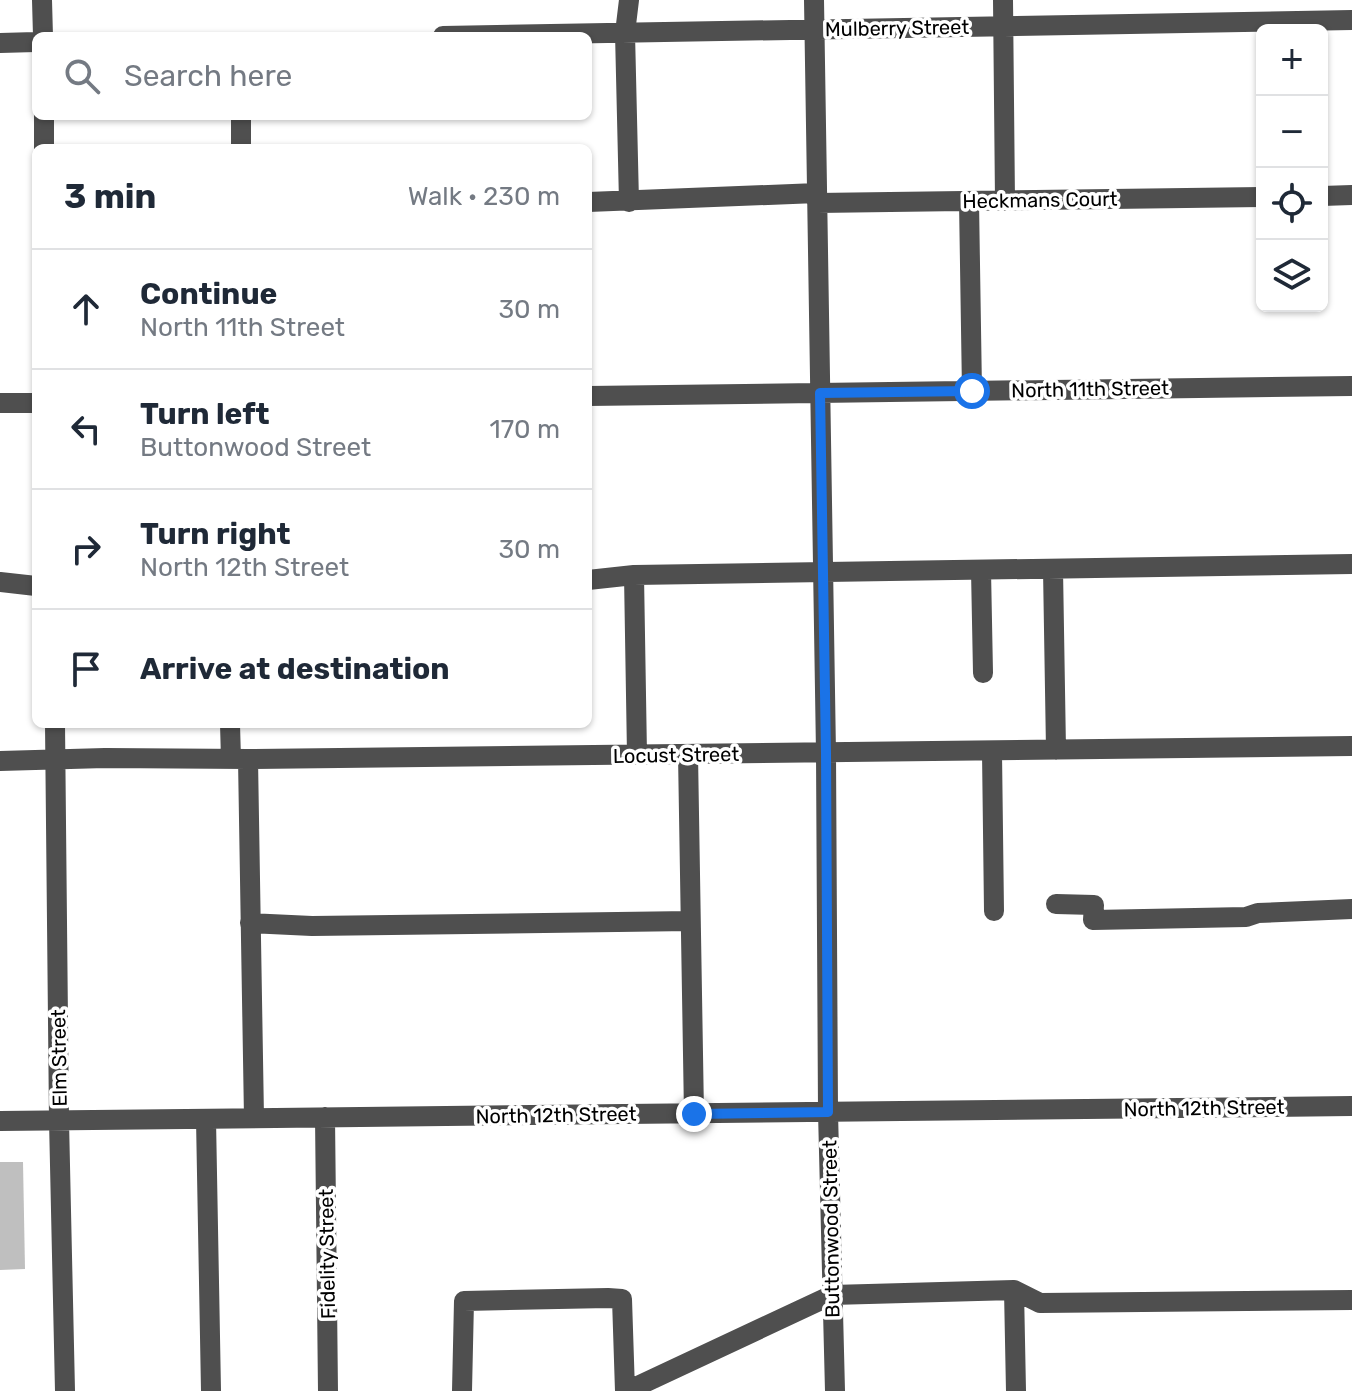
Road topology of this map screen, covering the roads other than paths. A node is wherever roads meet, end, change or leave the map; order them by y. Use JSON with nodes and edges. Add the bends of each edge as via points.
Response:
{"nodes":[{"id":1,"x":42,"y":0,"type":"edge"},
{"id":2,"x":629,"y":0,"type":"edge"},
{"id":3,"x":814,"y":0,"type":"edge"},
{"id":4,"x":1003,"y":0,"type":"edge"},
{"id":5,"x":1352,"y":20,"type":"edge"},
{"id":6,"x":1003,"y":26,"type":"junction"},
{"id":7,"x":815,"y":30,"type":"junction"},
{"id":8,"x":43,"y":32,"type":"edge"},
{"id":9,"x":625,"y":33,"type":"junction"},
{"id":10,"x":592,"y":34,"type":"edge"},
{"id":11,"x":32,"y":42,"type":"edge"},
{"id":12,"x":0,"y":43,"type":"edge"},
{"id":13,"x":44,"y":120,"type":"edge"},
{"id":14,"x":241,"y":120,"type":"edge"},
{"id":15,"x":44,"y":144,"type":"edge"},
{"id":16,"x":241,"y":144,"type":"edge"},
{"id":17,"x":1352,"y":195,"type":"edge"},
{"id":18,"x":1328,"y":196,"type":"edge"},
{"id":19,"x":1256,"y":197,"type":"edge"},
{"id":20,"x":817,"y":198,"type":"junction"},
{"id":21,"x":969,"y":201,"type":"junction"},
{"id":22,"x":1005,"y":201,"type":"junction"},
{"id":23,"x":592,"y":202,"type":"edge"},
{"id":24,"x":629,"y":202,"type":"junction"},
{"id":25,"x":1352,"y":386,"type":"edge"},
{"id":26,"x":972,"y":391,"type":"junction"},
{"id":27,"x":820,"y":393,"type":"junction"},
{"id":28,"x":592,"y":396,"type":"edge"},
{"id":29,"x":0,"y":403,"type":"edge"},
{"id":30,"x":32,"y":403,"type":"edge"},
{"id":31,"x":1352,"y":564,"type":"edge"},
{"id":32,"x":1053,"y":569,"type":"junction"},
{"id":33,"x":981,"y":570,"type":"junction"},
{"id":34,"x":823,"y":573,"type":"junction"},
{"id":35,"x":634,"y":575,"type":"junction"},
{"id":36,"x":592,"y":580,"type":"edge"},
{"id":37,"x":0,"y":582,"type":"edge"},
{"id":38,"x":32,"y":586,"type":"edge"},
{"id":39,"x":983,"y":673,"type":"dead end"},
{"id":40,"x":55,"y":728,"type":"edge"},
{"id":41,"x":231,"y":728,"type":"edge"},
{"id":42,"x":1352,"y":746,"type":"edge"},
{"id":43,"x":1056,"y":750,"type":"junction"},
{"id":44,"x":992,"y":752,"type":"junction"},
{"id":45,"x":826,"y":753,"type":"junction"},
{"id":46,"x":688,"y":754,"type":"junction"},
{"id":47,"x":637,"y":755,"type":"junction"},
{"id":48,"x":239,"y":759,"type":"junction"},
{"id":49,"x":56,"y":760,"type":"junction"},
{"id":50,"x":0,"y":761,"type":"edge"},
{"id":51,"x":1056,"y":904,"type":"dead end"},
{"id":52,"x":1352,"y":909,"type":"edge"},
{"id":53,"x":994,"y":911,"type":"dead end"},
{"id":54,"x":690,"y":921,"type":"junction"},
{"id":55,"x":250,"y":923,"type":"junction"},
{"id":56,"x":1352,"y":1106,"type":"edge"},
{"id":57,"x":828,"y":1112,"type":"junction"},
{"id":58,"x":694,"y":1114,"type":"junction"},
{"id":59,"x":325,"y":1117,"type":"junction"},
{"id":60,"x":254,"y":1118,"type":"junction"},
{"id":61,"x":206,"y":1119,"type":"junction"},
{"id":62,"x":59,"y":1120,"type":"junction"},
{"id":63,"x":0,"y":1121,"type":"edge"},
{"id":64,"x":1014,"y":1290,"type":"junction"},
{"id":65,"x":832,"y":1295,"type":"junction"},
{"id":66,"x":1352,"y":1300,"type":"edge"},
{"id":67,"x":657,"y":1384,"type":"edge"},
{"id":68,"x":65,"y":1391,"type":"edge"},
{"id":69,"x":211,"y":1391,"type":"edge"},
{"id":70,"x":328,"y":1391,"type":"edge"},
{"id":71,"x":462,"y":1391,"type":"edge"},
{"id":72,"x":626,"y":1391,"type":"edge"},
{"id":73,"x":835,"y":1391,"type":"edge"},
{"id":74,"x":1016,"y":1391,"type":"edge"}],
"edges":[{"from":1,"to":8,"type":"street"},
{"from":2,"to":9,"type":"street"},
{"from":3,"to":7,"type":"street","name":"Buttonwood Street"},
{"from":4,"to":6,"type":"street"},
{"from":5,"to":6,"type":"street","name":"Mulberry Street"},
{"from":6,"to":7,"type":"street","name":"Mulberry Street"},
{"from":6,"to":22,"type":"street"},
{"from":7,"to":9,"type":"street","name":"Mulberry Street"},
{"from":7,"to":20,"type":"street","name":"Buttonwood Street"},
{"from":9,"to":10,"type":"street","name":"Mulberry Street"},
{"from":9,"to":24,"type":"street"},
{"from":11,"to":12,"type":"street"},
{"from":13,"to":15,"type":"street"},
{"from":14,"to":16,"type":"street"},
{"from":17,"to":18,"type":"street"},
{"from":19,"to":22,"type":"street","name":"Heckmans Court"},
{"from":20,"to":21,"type":"street","name":"Heckmans Court"},
{"from":20,"to":24,"type":"street","name":"Heckmans Court"},
{"from":20,"to":27,"type":"street","name":"Buttonwood Street"},
{"from":21,"to":22,"type":"street","name":"Heckmans Court"},
{"from":21,"to":26,"type":"street"},
{"from":23,"to":24,"type":"street","name":"Heckmans Court"},
{"from":25,"to":26,"type":"street","name":"North 11th Street"},
{"from":26,"to":27,"type":"street","name":"North 11th Street"},
{"from":27,"to":28,"type":"street","name":"North 11th Street"},
{"from":27,"to":34,"type":"street","name":"Buttonwood Street"},
{"from":29,"to":30,"type":"street"},
{"from":31,"to":32,"type":"street"},
{"from":32,"to":33,"type":"street"},
{"from":32,"to":43,"type":"street"},
{"from":33,"to":34,"type":"street"},
{"from":33,"to":39,"type":"street"},
{"from":34,"to":35,"type":"street"},
{"from":34,"to":45,"type":"street","name":"Buttonwood Street"},
{"from":35,"to":36,"type":"street"},
{"from":35,"to":47,"type":"street"},
{"from":37,"to":38,"type":"street"},
{"from":40,"to":49,"type":"street","name":"Elm Street"},
{"from":41,"to":48,"type":"street"},
{"from":42,"to":43,"type":"street","name":"Locust Street"},
{"from":43,"to":44,"type":"street","name":"Locust Street"},
{"from":44,"to":45,"type":"street","name":"Locust Street"},
{"from":44,"to":53,"type":"street"},
{"from":45,"to":46,"type":"street","name":"Locust Street"},
{"from":45,"to":57,"type":"street","name":"Buttonwood Street"},
{"from":46,"to":47,"type":"street","name":"Locust Street"},
{"from":46,"to":54,"type":"street"},
{"from":47,"to":48,"type":"street","name":"Locust Street"},
{"from":48,"to":49,"type":"street","name":"Locust Street"},
{"from":48,"to":55,"type":"street"},
{"from":49,"to":50,"type":"street","name":"Locust Street"},
{"from":49,"to":62,"type":"street","name":"Elm Street"},
{"from":51,"to":52,"type":"street","via":[[1094,905],[1093,920]]},
{"from":54,"to":55,"type":"street"},
{"from":54,"to":58,"type":"street"},
{"from":55,"to":60,"type":"street"},
{"from":56,"to":57,"type":"street","name":"North 12th Street"},
{"from":57,"to":58,"type":"street","name":"North 12th Street"},
{"from":57,"to":65,"type":"street","name":"Buttonwood Street"},
{"from":58,"to":59,"type":"street","name":"North 12th Street"},
{"from":59,"to":60,"type":"street","name":"North 12th Street"},
{"from":59,"to":70,"type":"street","name":"Fidelity Street"},
{"from":60,"to":61,"type":"street","name":"North 12th Street"},
{"from":61,"to":62,"type":"street","name":"North 12th Street"},
{"from":61,"to":69,"type":"street"},
{"from":62,"to":63,"type":"street","name":"North 12th Street"},
{"from":62,"to":68,"type":"street","name":"Elm Street"},
{"from":64,"to":65,"type":"street"},
{"from":64,"to":66,"type":"street","via":[[1040,1303]]},
{"from":64,"to":74,"type":"street"},
{"from":65,"to":67,"type":"street"},
{"from":65,"to":73,"type":"street","name":"Buttonwood Street"},
{"from":67,"to":72,"type":"street"},
{"from":71,"to":72,"type":"street","via":[[464,1301],[608,1298],[622,1299]]}]}
